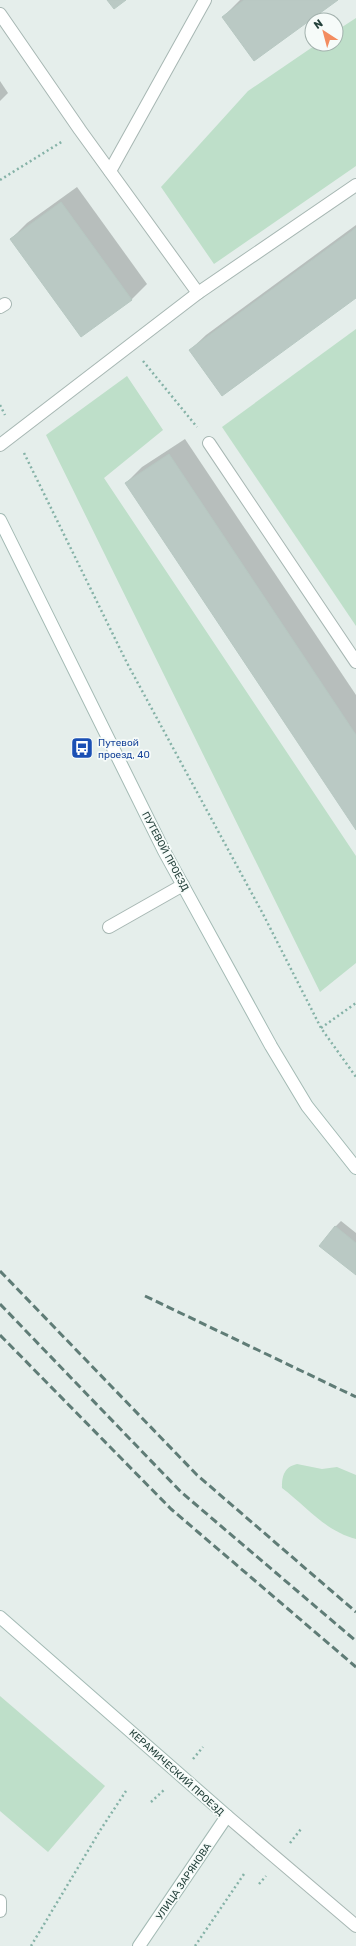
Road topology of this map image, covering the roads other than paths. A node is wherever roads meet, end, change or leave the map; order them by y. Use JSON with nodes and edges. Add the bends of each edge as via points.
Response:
{"nodes":[{"id":1,"x":205,"y":0,"type":"edge"},
{"id":2,"x":0,"y":14,"type":"edge"},
{"id":3,"x":110,"y":171,"type":"junction"},
{"id":4,"x":356,"y":185,"type":"edge"},
{"id":5,"x":198,"y":293,"type":"junction"},
{"id":6,"x":210,"y":443,"type":"road end"},
{"id":7,"x":0,"y":445,"type":"edge"},
{"id":8,"x":0,"y":520,"type":"edge"},
{"id":9,"x":356,"y":662,"type":"edge"},
{"id":10,"x":183,"y":885,"type":"junction"},
{"id":11,"x":109,"y":927,"type":"dead end"},
{"id":12,"x":356,"y":1168,"type":"edge"},
{"id":13,"x":0,"y":1617,"type":"edge"},
{"id":14,"x":227,"y":1816,"type":"junction"},
{"id":15,"x":0,"y":1900,"type":"edge"},
{"id":16,"x":0,"y":1911,"type":"edge"},
{"id":17,"x":356,"y":1926,"type":"edge"},
{"id":18,"x":139,"y":1946,"type":"edge"}],
"edges":[{"from":1,"to":3,"type":"street"},
{"from":2,"to":3,"type":"street"},
{"from":3,"to":5,"type":"street"},
{"from":4,"to":5,"type":"street"},
{"from":5,"to":7,"type":"street"},
{"from":6,"to":9,"type":"street"},
{"from":8,"to":10,"type":"street","name":"ПУТЕВОЙ ПРОЕЗД"},
{"from":10,"to":11,"type":"street"},
{"from":10,"to":12,"type":"street","name":"ПУТЕВОЙ ПРОЕЗД","via":[[271,1046],[307,1106]]},
{"from":13,"to":14,"type":"street","name":"КЕРАМИЧЕСКИЙ ПРОЕЗД"},
{"from":14,"to":17,"type":"street","name":"КЕРАМИЧЕСКИЙ ПРОЕЗД"},
{"from":14,"to":18,"type":"street","name":"УЛИЦА ЗАРЯНОВА"},
{"from":15,"to":16,"type":"street"}]}
